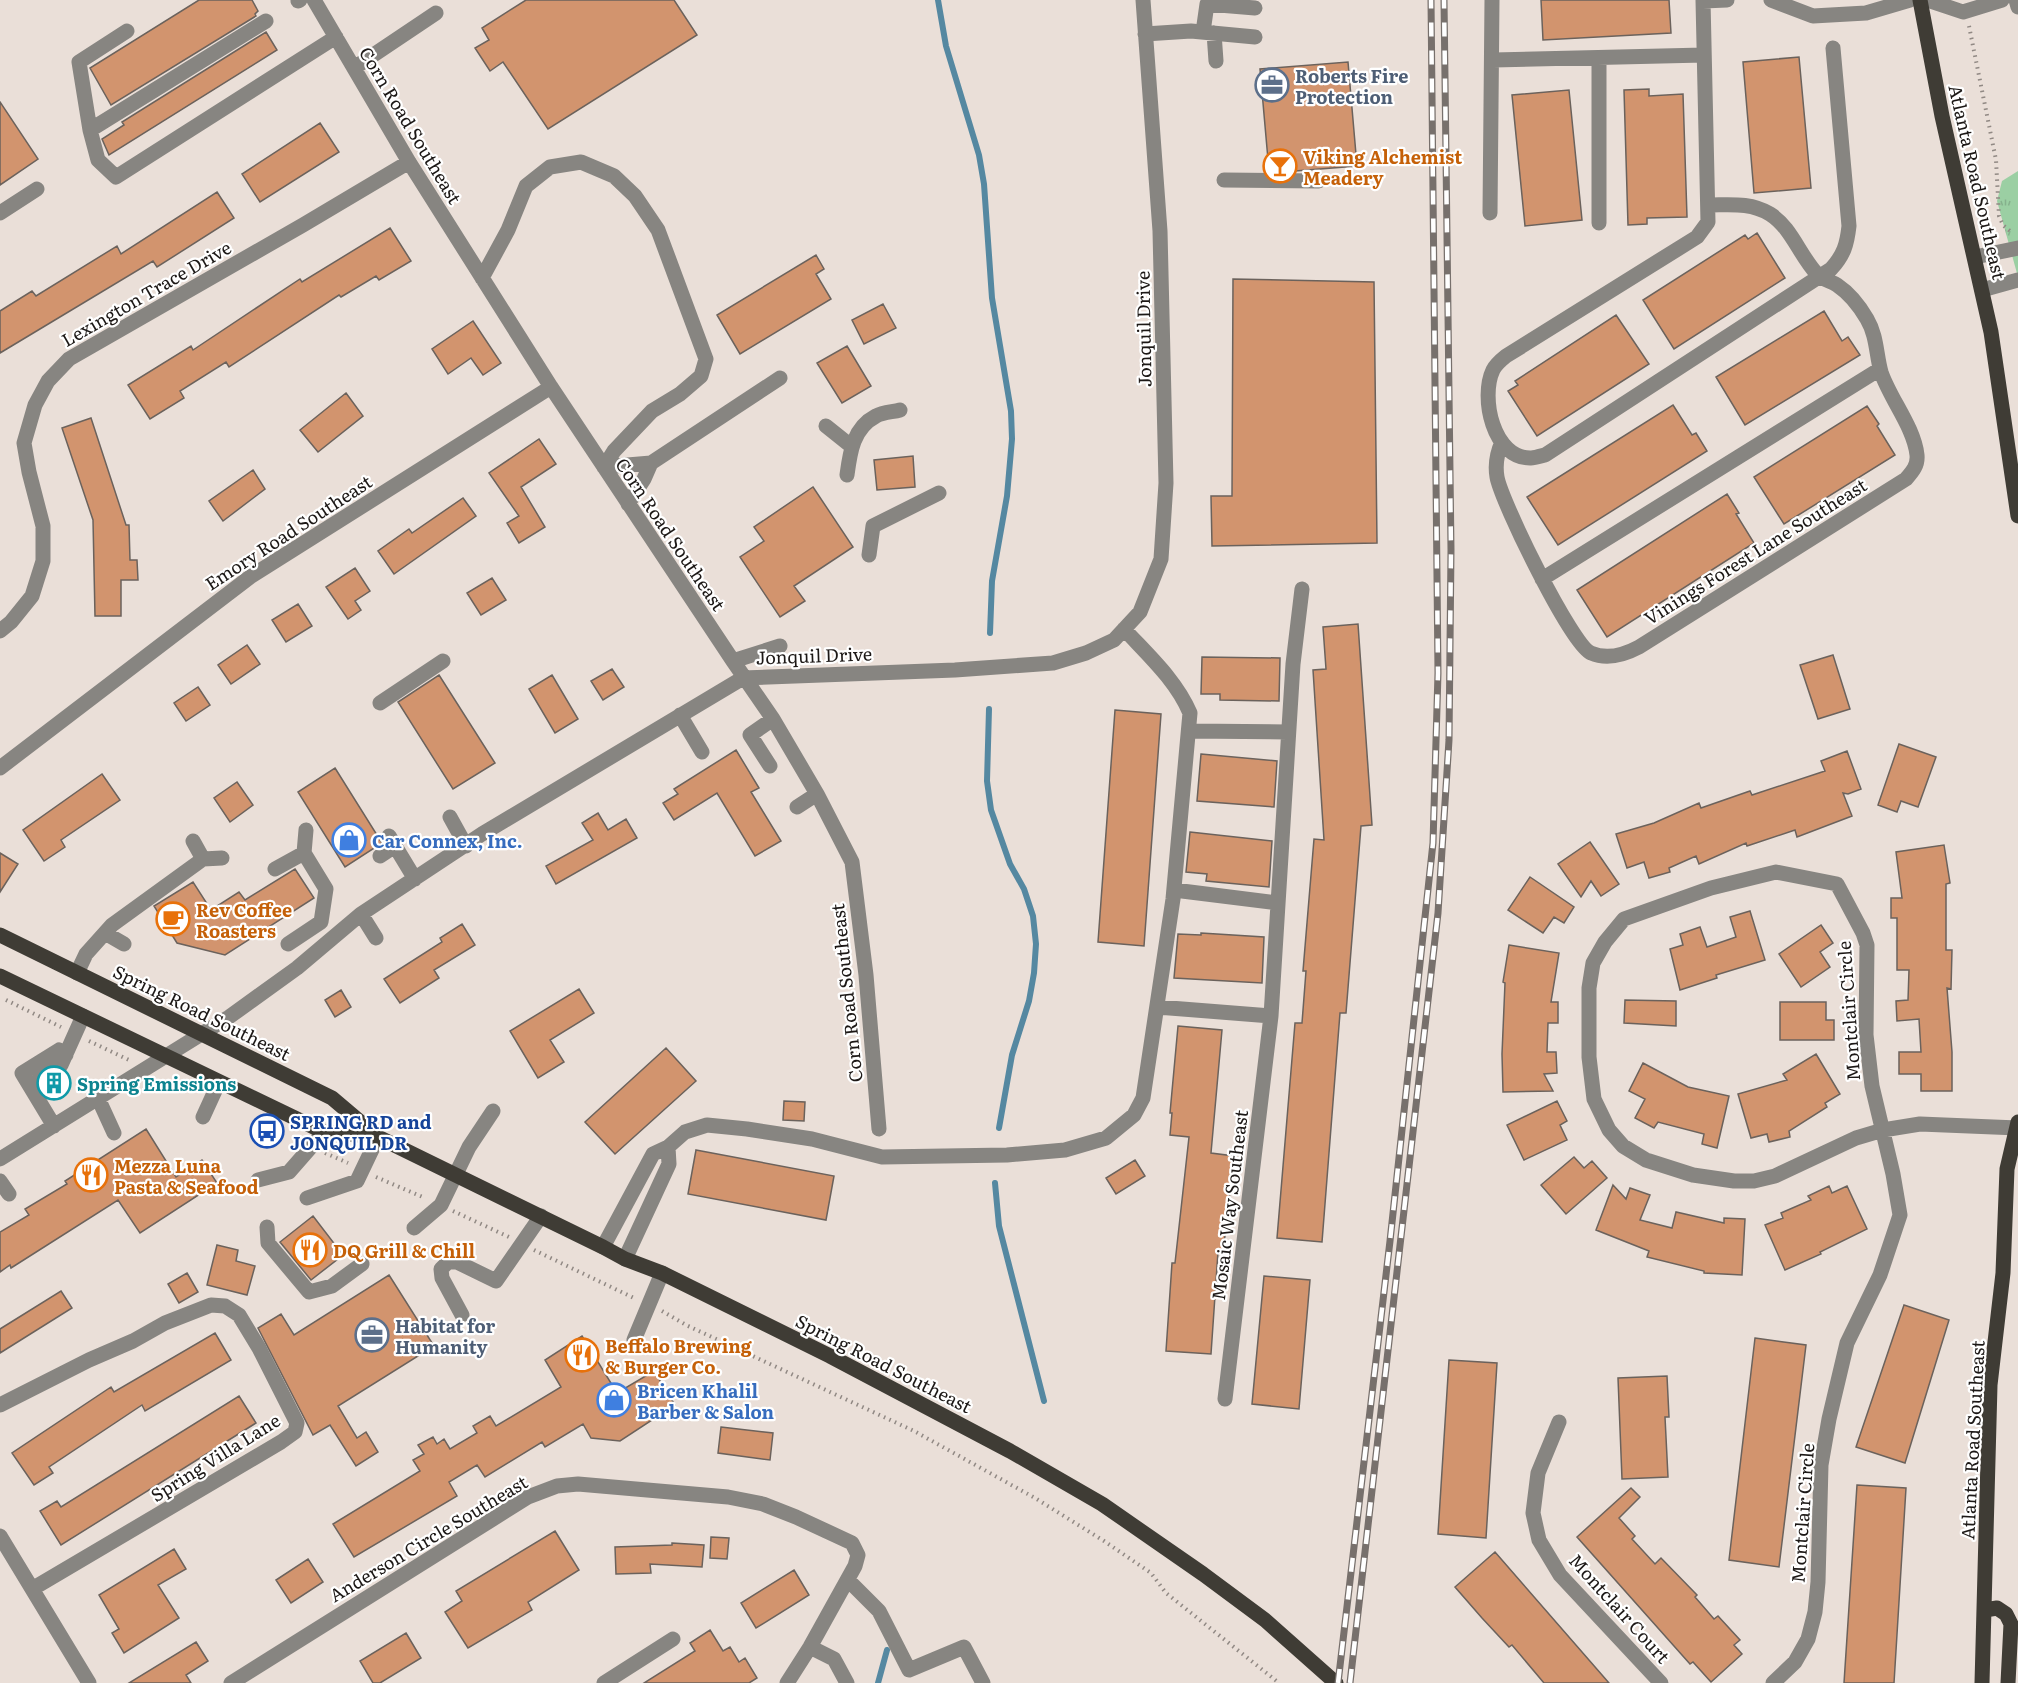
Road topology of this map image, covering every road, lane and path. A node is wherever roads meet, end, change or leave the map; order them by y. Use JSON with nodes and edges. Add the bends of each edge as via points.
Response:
{"nodes":[{"id":1,"x":314,"y":0,"type":"edge"},
{"id":2,"x":1143,"y":0,"type":"edge"},
{"id":3,"x":1492,"y":0,"type":"edge"},
{"id":4,"x":1703,"y":0,"type":"edge"},
{"id":5,"x":1727,"y":0,"type":"edge"},
{"id":6,"x":1771,"y":0,"type":"edge"},
{"id":7,"x":1910,"y":0,"type":"edge"},
{"id":8,"x":1920,"y":0,"type":"edge"},
{"id":9,"x":1927,"y":0,"type":"edge"},
{"id":10,"x":2002,"y":0,"type":"edge"},
{"id":11,"x":2016,"y":0,"type":"edge"},
{"id":12,"x":2018,"y":7,"type":"edge"},
{"id":13,"x":1255,"y":8,"type":"dead end"},
{"id":14,"x":1965,"y":11,"type":"junction"},
{"id":15,"x":436,"y":13,"type":"dead end"},
{"id":16,"x":266,"y":21,"type":"dead end"},
{"id":17,"x":127,"y":31,"type":"dead end"},
{"id":18,"x":1209,"y":33,"type":"junction"},
{"id":19,"x":1146,"y":34,"type":"junction"},
{"id":20,"x":336,"y":37,"type":"junction"},
{"id":21,"x":1255,"y":38,"type":"dead end"},
{"id":22,"x":1833,"y":48,"type":"dead end"},
{"id":23,"x":1704,"y":55,"type":"junction"},
{"id":24,"x":1599,"y":58,"type":"junction"},
{"id":25,"x":1493,"y":60,"type":"junction"},
{"id":26,"x":1216,"y":61,"type":"dead end"},
{"id":27,"x":354,"y":68,"type":"junction"},
{"id":28,"x":90,"y":130,"type":"junction"},
{"id":29,"x":409,"y":162,"type":"junction"},
{"id":30,"x":1224,"y":180,"type":"dead end"},
{"id":31,"x":1319,"y":181,"type":"dead end"},
{"id":32,"x":37,"y":189,"type":"dead end"},
{"id":33,"x":1708,"y":205,"type":"junction"},
{"id":34,"x":0,"y":213,"type":"edge"},
{"id":35,"x":1490,"y":213,"type":"dead end"},
{"id":36,"x":1599,"y":223,"type":"dead end"},
{"id":37,"x":2018,"y":232,"type":"edge"},
{"id":38,"x":2018,"y":248,"type":"edge"},
{"id":39,"x":1975,"y":257,"type":"junction"},
{"id":40,"x":1819,"y":276,"type":"junction"},
{"id":41,"x":482,"y":278,"type":"junction"},
{"id":42,"x":2018,"y":280,"type":"edge"},
{"id":43,"x":1982,"y":290,"type":"junction"},
{"id":44,"x":1880,"y":369,"type":"junction"},
{"id":45,"x":780,"y":378,"type":"dead end"},
{"id":46,"x":551,"y":387,"type":"junction"},
{"id":47,"x":900,"y":410,"type":"dead end"},
{"id":48,"x":826,"y":426,"type":"dead end"},
{"id":49,"x":1502,"y":442,"type":"junction"},
{"id":50,"x":851,"y":446,"type":"junction"},
{"id":51,"x":651,"y":463,"type":"junction"},
{"id":52,"x":604,"y":467,"type":"junction"},
{"id":53,"x":847,"y":475,"type":"dead end"},
{"id":54,"x":939,"y":493,"type":"dead end"},
{"id":55,"x":628,"y":504,"type":"junction"},
{"id":56,"x":2018,"y":516,"type":"edge"},
{"id":57,"x":869,"y":555,"type":"dead end"},
{"id":58,"x":1542,"y":579,"type":"junction"},
{"id":59,"x":1302,"y":588,"type":"dead end"},
{"id":60,"x":1124,"y":629,"type":"junction"},
{"id":61,"x":0,"y":631,"type":"edge"},
{"id":62,"x":780,"y":646,"type":"dead end"},
{"id":63,"x":443,"y":661,"type":"dead end"},
{"id":64,"x":732,"y":661,"type":"junction"},
{"id":65,"x":743,"y":678,"type":"junction"},
{"id":66,"x":380,"y":703,"type":"dead end"},
{"id":67,"x":680,"y":715,"type":"junction"},
{"id":68,"x":773,"y":719,"type":"junction"},
{"id":69,"x":1189,"y":731,"type":"junction"},
{"id":70,"x":1288,"y":732,"type":"junction"},
{"id":71,"x":702,"y":752,"type":"dead end"},
{"id":72,"x":770,"y":766,"type":"dead end"},
{"id":73,"x":0,"y":768,"type":"edge"},
{"id":74,"x":817,"y":794,"type":"junction"},
{"id":75,"x":797,"y":807,"type":"dead end"},
{"id":76,"x":450,"y":817,"type":"dead end"},
{"id":77,"x":306,"y":830,"type":"dead end"},
{"id":78,"x":192,"y":841,"type":"dead end"},
{"id":79,"x":466,"y":846,"type":"junction"},
{"id":80,"x":304,"y":853,"type":"junction"},
{"id":81,"x":380,"y":856,"type":"dead end"},
{"id":82,"x":222,"y":858,"type":"dead end"},
{"id":83,"x":203,"y":859,"type":"junction"},
{"id":84,"x":275,"y":869,"type":"dead end"},
{"id":85,"x":415,"y":879,"type":"junction"},
{"id":86,"x":1174,"y":891,"type":"junction"},
{"id":87,"x":1278,"y":903,"type":"junction"},
{"id":88,"x":361,"y":914,"type":"junction"},
{"id":89,"x":312,"y":928,"type":"junction"},
{"id":90,"x":105,"y":933,"type":"junction"},
{"id":91,"x":0,"y":936,"type":"edge"},
{"id":92,"x":376,"y":938,"type":"dead end"},
{"id":93,"x":124,"y":944,"type":"dead end"},
{"id":94,"x":288,"y":944,"type":"dead end"},
{"id":95,"x":325,"y":944,"type":"junction"},
{"id":96,"x":77,"y":973,"type":"junction"},
{"id":97,"x":0,"y":976,"type":"edge"},
{"id":98,"x":1156,"y":1007,"type":"junction"},
{"id":99,"x":83,"y":1016,"type":"junction"},
{"id":100,"x":1271,"y":1016,"type":"junction"},
{"id":101,"x":202,"y":1033,"type":"junction"},
{"id":102,"x":165,"y":1056,"type":"junction"},
{"id":103,"x":219,"y":1082,"type":"junction"},
{"id":104,"x":98,"y":1098,"type":"junction"},
{"id":105,"x":493,"y":1111,"type":"dead end"},
{"id":106,"x":203,"y":1117,"type":"dead end"},
{"id":107,"x":2018,"y":1122,"type":"edge"},
{"id":108,"x":54,"y":1126,"type":"junction"},
{"id":109,"x":2018,"y":1128,"type":"edge"},
{"id":110,"x":879,"y":1129,"type":"dead end"},
{"id":111,"x":1883,"y":1130,"type":"junction"},
{"id":112,"x":324,"y":1132,"type":"junction"},
{"id":113,"x":114,"y":1133,"type":"dead end"},
{"id":114,"x":378,"y":1137,"type":"junction"},
{"id":115,"x":668,"y":1147,"type":"junction"},
{"id":116,"x":0,"y":1159,"type":"edge"},
{"id":117,"x":457,"y":1175,"type":"junction"},
{"id":118,"x":258,"y":1180,"type":"dead end"},
{"id":119,"x":0,"y":1181,"type":"edge"},
{"id":120,"x":9,"y":1194,"type":"dead end"},
{"id":121,"x":307,"y":1198,"type":"dead end"},
{"id":122,"x":541,"y":1216,"type":"junction"},
{"id":123,"x":267,"y":1227,"type":"dead end"},
{"id":124,"x":414,"y":1228,"type":"dead end"},
{"id":125,"x":603,"y":1247,"type":"junction"},
{"id":126,"x":624,"y":1259,"type":"junction"},
{"id":127,"x":362,"y":1264,"type":"dead end"},
{"id":128,"x":662,"y":1273,"type":"junction"},
{"id":129,"x":462,"y":1315,"type":"dead end"},
{"id":130,"x":634,"y":1340,"type":"dead end"},
{"id":131,"x":1225,"y":1399,"type":"dead end"},
{"id":132,"x":0,"y":1406,"type":"edge"},
{"id":133,"x":1559,"y":1422,"type":"dead end"},
{"id":134,"x":0,"y":1536,"type":"edge"},
{"id":135,"x":848,"y":1580,"type":"junction"},
{"id":136,"x":32,"y":1589,"type":"junction"},
{"id":137,"x":1985,"y":1610,"type":"junction"},
{"id":138,"x":673,"y":1639,"type":"dead end"},
{"id":139,"x":810,"y":1647,"type":"junction"},
{"id":140,"x":1269,"y":1674,"type":"dead end"},
{"id":141,"x":89,"y":1683,"type":"edge"},
{"id":142,"x":231,"y":1683,"type":"edge"},
{"id":143,"x":604,"y":1683,"type":"edge"},
{"id":144,"x":787,"y":1683,"type":"edge"},
{"id":145,"x":847,"y":1683,"type":"edge"},
{"id":146,"x":983,"y":1683,"type":"edge"},
{"id":147,"x":1279,"y":1683,"type":"edge"},
{"id":148,"x":1336,"y":1683,"type":"edge"},
{"id":149,"x":1661,"y":1683,"type":"edge"},
{"id":150,"x":1773,"y":1683,"type":"edge"},
{"id":151,"x":1982,"y":1683,"type":"edge"},
{"id":152,"x":2008,"y":1683,"type":"edge"}],
"edges":[{"from":1,"to":20,"type":"street","name":"Corn Road Southeast"},
{"from":2,"to":19,"type":"street","name":"Jonquil Drive"},
{"from":3,"to":25,"type":"street"},
{"from":4,"to":5,"type":"street"},
{"from":4,"to":23,"type":"street"},
{"from":6,"to":7,"type":"street","via":[[1813,16],[1866,13]]},
{"from":8,"to":39,"type":"main road","name":"Atlanta Road Southeast"},
{"from":9,"to":14,"type":"street"},
{"from":10,"to":14,"type":"street"},
{"from":11,"to":12,"type":"street"},
{"from":13,"to":18,"type":"street","via":[[1207,4]]},
{"from":14,"to":37,"type":"path","via":[[1996,160],[1999,216],[2006,229]]},
{"from":15,"to":27,"type":"street"},
{"from":16,"to":28,"type":"street"},
{"from":17,"to":28,"type":"street","via":[[79,62]]},
{"from":18,"to":19,"type":"street"},
{"from":18,"to":21,"type":"street"},
{"from":18,"to":26,"type":"street"},
{"from":19,"to":60,"type":"street","name":"Jonquil Drive","via":[[1160,231],[1166,483],[1161,559],[1140,612]]},
{"from":20,"to":27,"type":"street","name":"Corn Road Southeast"},
{"from":20,"to":28,"type":"street","via":[[116,177],[98,160]]},
{"from":22,"to":40,"type":"street","via":[[1849,226],[1844,253]]},
{"from":23,"to":24,"type":"street"},
{"from":23,"to":33,"type":"street"},
{"from":24,"to":25,"type":"street"},
{"from":24,"to":36,"type":"street"},
{"from":25,"to":35,"type":"street"},
{"from":27,"to":29,"type":"street","name":"Corn Road Southeast"},
{"from":29,"to":41,"type":"street","name":"Corn Road Southeast"},
{"from":29,"to":61,"type":"street","name":"Lexington Trace Drive","via":[[69,359],[48,381],[35,405],[24,443],[43,526],[43,561],[32,596]]},
{"from":30,"to":31,"type":"street"},
{"from":32,"to":34,"type":"street"},
{"from":33,"to":40,"type":"street","name":"Vinings Forest Lane Southeast","via":[[1747,205],[1772,215]]},
{"from":33,"to":49,"type":"street","via":[[1708,222],[1697,237],[1506,356],[1494,368],[1487,402]]},
{"from":38,"to":39,"type":"street"},
{"from":39,"to":43,"type":"main road","name":"Atlanta Road Southeast"},
{"from":40,"to":44,"type":"street","name":"Vinings Forest Lane Southeast","via":[[1846,292],[1864,314],[1873,333]]},
{"from":40,"to":49,"type":"street","via":[[1545,455],[1520,456]]},
{"from":41,"to":46,"type":"street","name":"Corn Road Southeast"},
{"from":41,"to":52,"type":"street","via":[[526,186],[550,167],[581,162],[614,176],[635,196],[658,230],[706,359],[701,376],[652,411]]},
{"from":42,"to":43,"type":"street"},
{"from":43,"to":56,"type":"main road","name":"Atlanta Road Southeast"},
{"from":44,"to":58,"type":"street"},
{"from":44,"to":58,"type":"street","name":"Vinings Forest Lane Southeast","via":[[1914,440],[1914,470],[1906,479],[1649,641],[1626,654],[1592,654],[1580,645]]},
{"from":45,"to":51,"type":"street"},
{"from":46,"to":52,"type":"street","name":"Corn Road Southeast"},
{"from":46,"to":73,"type":"street","name":"Emory Road Southeast","via":[[250,577]]},
{"from":47,"to":50,"type":"street","via":[[877,415],[862,427]]},
{"from":48,"to":50,"type":"street"},
{"from":49,"to":58,"type":"street","name":"Vinings Forest Lane Southeast","via":[[1496,461],[1499,486]]},
{"from":50,"to":53,"type":"street"},
{"from":51,"to":52,"type":"street"},
{"from":51,"to":55,"type":"street"},
{"from":52,"to":55,"type":"street","name":"Corn Road Southeast"},
{"from":54,"to":57,"type":"street","via":[[873,526]]},
{"from":55,"to":64,"type":"street","name":"Corn Road Southeast"},
{"from":59,"to":70,"type":"street","name":"Mosaic Way Southeast"},
{"from":60,"to":65,"type":"street","name":"Jonquil Drive","via":[[1114,640],[1053,663]]},
{"from":60,"to":69,"type":"street","via":[[1184,697],[1191,713]]},
{"from":62,"to":64,"type":"street"},
{"from":63,"to":66,"type":"street"},
{"from":64,"to":65,"type":"street","name":"Corn Road Southeast"},
{"from":65,"to":67,"type":"street","name":"Jonquil Drive"},
{"from":65,"to":68,"type":"street","name":"Corn Road Southeast"},
{"from":67,"to":71,"type":"street"},
{"from":67,"to":79,"type":"street","name":"Jonquil Drive"},
{"from":68,"to":72,"type":"street","via":[[745,733]]},
{"from":68,"to":74,"type":"street","name":"Corn Road Southeast"},
{"from":69,"to":70,"type":"street"},
{"from":69,"to":86,"type":"street"},
{"from":70,"to":87,"type":"street","name":"Mosaic Way Southeast"},
{"from":74,"to":75,"type":"street"},
{"from":74,"to":110,"type":"street","name":"Corn Road Southeast","via":[[852,862]]},
{"from":76,"to":79,"type":"street"},
{"from":77,"to":80,"type":"street"},
{"from":78,"to":83,"type":"street"},
{"from":79,"to":85,"type":"street","name":"Jonquil Drive"},
{"from":80,"to":84,"type":"street"},
{"from":80,"to":89,"type":"street","via":[[326,889],[321,922]]},
{"from":81,"to":85,"type":"street","via":[[392,841]]},
{"from":82,"to":83,"type":"street"},
{"from":83,"to":90,"type":"street"},
{"from":85,"to":88,"type":"street","name":"Jonquil Drive"},
{"from":86,"to":87,"type":"street"},
{"from":86,"to":98,"type":"street"},
{"from":87,"to":100,"type":"street","name":"Mosaic Way Southeast"},
{"from":88,"to":92,"type":"street"},
{"from":88,"to":95,"type":"street","name":"Jonquil Drive"},
{"from":89,"to":94,"type":"street"},
{"from":89,"to":95,"type":"street"},
{"from":90,"to":93,"type":"street"},
{"from":90,"to":96,"type":"street","via":[[86,954]]},
{"from":91,"to":96,"type":"main road","name":"Spring Road Southeast"},
{"from":95,"to":101,"type":"street","name":"Jonquil Drive","via":[[281,981]]},
{"from":96,"to":101,"type":"main road","name":"Spring Road Southeast"},
{"from":97,"to":99,"type":"main road","name":"Spring Road Southeast"},
{"from":98,"to":100,"type":"street"},
{"from":98,"to":115,"type":"street","via":[[1143,1098],[1134,1115],[1106,1138],[1065,1150],[882,1157],[812,1140],[707,1125],[685,1132]]},
{"from":99,"to":102,"type":"main road","name":"Spring Road Southeast"},
{"from":99,"to":108,"type":"street","via":[[64,1060],[60,1050],[22,1073]]},
{"from":100,"to":131,"type":"street","name":"Mosaic Way Southeast"},
{"from":101,"to":102,"type":"street","name":"Jonquil Drive"},
{"from":101,"to":114,"type":"main road","name":"Spring Road Southeast","via":[[332,1098]]},
{"from":102,"to":103,"type":"main road","name":"Spring Road Southeast"},
{"from":102,"to":104,"type":"street","name":"Jonquil Drive"},
{"from":103,"to":106,"type":"street"},
{"from":103,"to":112,"type":"main road","name":"Spring Road Southeast"},
{"from":104,"to":108,"type":"street","name":"Jonquil Drive"},
{"from":104,"to":113,"type":"street"},
{"from":105,"to":117,"type":"street","via":[[469,1147]]},
{"from":107,"to":109,"type":"main road","name":"Atlanta Road Southeast"},
{"from":108,"to":116,"type":"street","name":"Jonquil Drive"},
{"from":109,"to":111,"type":"street","name":"Montclair Circle","via":[[1920,1124]]},
{"from":109,"to":137,"type":"main road","name":"Atlanta Road Southeast","via":[[2007,1169],[2002,1273],[1990,1385]]},
{"from":111,"to":111,"type":"street","name":"Montclair Circle","via":[[1856,1138],[1775,1176],[1754,1181],[1693,1175],[1646,1160],[1623,1146],[1609,1130],[1594,1099],[1589,1057],[1589,988],[1593,963],[1605,942],[1624,919],[1711,888],[1765,874],[1795,874],[1837,884],[1867,945],[1866,1035],[1872,1086]]},
{"from":111,"to":150,"type":"street","name":"Montclair Circle","via":[[1900,1215],[1880,1275],[1847,1343],[1829,1419],[1821,1465],[1818,1582],[1808,1640],[1795,1662]]},
{"from":112,"to":114,"type":"main road","name":"Spring Road Southeast"},
{"from":112,"to":118,"type":"street","via":[[289,1172]]},
{"from":114,"to":117,"type":"main road","name":"Spring Road Southeast"},
{"from":114,"to":121,"type":"street","via":[[357,1181]]},
{"from":115,"to":125,"type":"street","via":[[653,1155]]},
{"from":115,"to":126,"type":"street","via":[[669,1164]]},
{"from":117,"to":122,"type":"main road","name":"Spring Road Southeast"},
{"from":117,"to":124,"type":"street","via":[[441,1205]]},
{"from":119,"to":120,"type":"street"},
{"from":122,"to":125,"type":"main road","name":"Spring Road Southeast"},
{"from":122,"to":129,"type":"street","via":[[496,1281],[457,1262],[448,1262],[441,1269]]},
{"from":123,"to":127,"type":"street","via":[[268,1243],[309,1292],[332,1286]]},
{"from":125,"to":126,"type":"main road","name":"Spring Road Southeast"},
{"from":126,"to":128,"type":"main road","name":"Spring Road Southeast"},
{"from":128,"to":130,"type":"street"},
{"from":128,"to":148,"type":"main road","name":"Spring Road Southeast","via":[[1021,1456],[1102,1504],[1265,1620]]},
{"from":132,"to":136,"type":"street","name":"Spring Villa Lane","via":[[165,1323],[211,1305],[225,1306],[239,1315],[297,1423],[295,1432],[281,1442]]},
{"from":133,"to":149,"type":"street","name":"Montclair Court","via":[[1538,1473],[1533,1513],[1539,1540],[1560,1575]]},
{"from":134,"to":136,"type":"street"},
{"from":135,"to":139,"type":"street","name":"Anderson Circle Southeast"},
{"from":135,"to":142,"type":"street","name":"Anderson Circle Southeast","via":[[858,1555],[852,1543],[763,1504],[600,1485],[557,1486],[528,1497]]},
{"from":135,"to":146,"type":"street","via":[[879,1611],[909,1670],[964,1647]]},
{"from":136,"to":141,"type":"street"},
{"from":137,"to":151,"type":"main road","name":"Atlanta Road Southeast"},
{"from":137,"to":152,"type":"main road","via":[[1997,1608],[2012,1624]]},
{"from":138,"to":143,"type":"street"},
{"from":139,"to":144,"type":"street","name":"Anderson Circle Southeast"},
{"from":139,"to":145,"type":"street","via":[[834,1659]]},
{"from":140,"to":147,"type":"path"}]}
